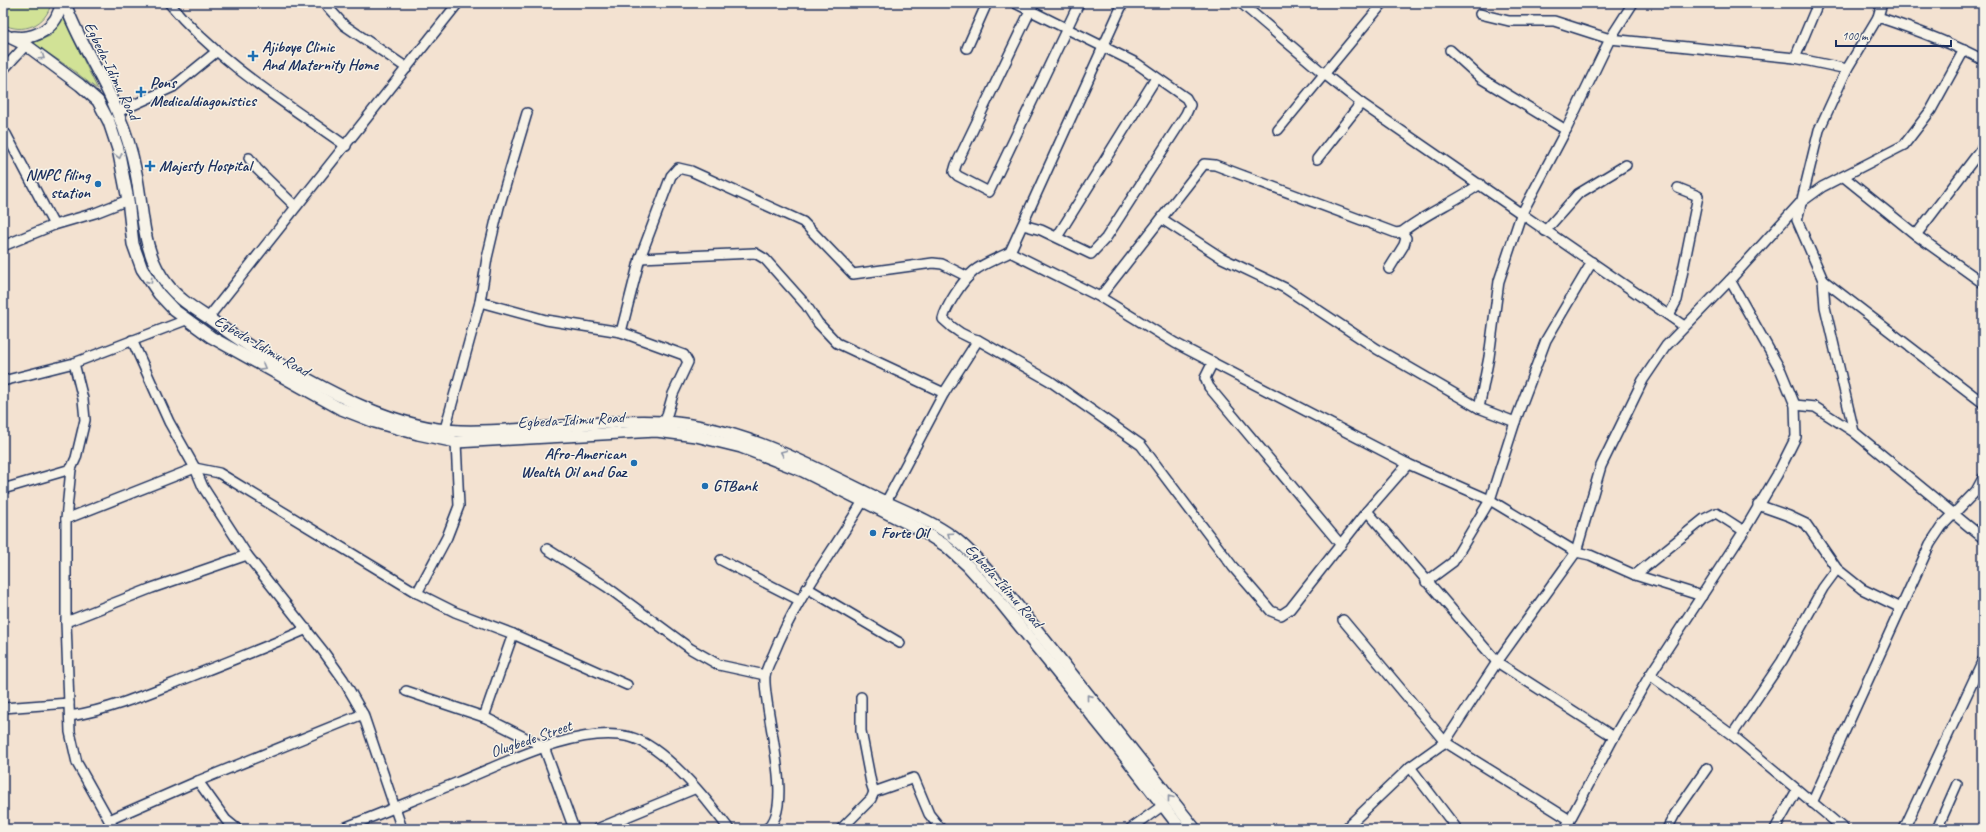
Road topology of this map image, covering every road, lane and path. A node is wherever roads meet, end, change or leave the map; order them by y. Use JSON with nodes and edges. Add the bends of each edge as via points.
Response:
{"nodes":[{"id":1,"x":61,"y":3,"type":"edge"},
{"id":2,"x":65,"y":3,"type":"edge"},
{"id":3,"x":168,"y":3,"type":"edge"},
{"id":4,"x":324,"y":3,"type":"edge"},
{"id":5,"x":458,"y":3,"type":"edge"},
{"id":6,"x":987,"y":3,"type":"edge"},
{"id":7,"x":1015,"y":3,"type":"edge"},
{"id":8,"x":1079,"y":3,"type":"edge"},
{"id":9,"x":1123,"y":3,"type":"edge"},
{"id":10,"x":1241,"y":3,"type":"edge"},
{"id":11,"x":1383,"y":3,"type":"edge"},
{"id":12,"x":1633,"y":3,"type":"edge"},
{"id":13,"x":1818,"y":3,"type":"edge"},
{"id":14,"x":1882,"y":3,"type":"edge"},
{"id":15,"x":1033,"y":7,"type":"edge"},
{"id":16,"x":1480,"y":14,"type":"dead end"},
{"id":17,"x":1878,"y":17,"type":"junction"},
{"id":18,"x":1067,"y":29,"type":"junction"},
{"id":19,"x":6,"y":36,"type":"edge"},
{"id":20,"x":1610,"y":39,"type":"junction"},
{"id":21,"x":26,"y":45,"type":"junction"},
{"id":22,"x":1102,"y":47,"type":"junction"},
{"id":23,"x":967,"y":48,"type":"dead end"},
{"id":24,"x":1450,"y":50,"type":"dead end"},
{"id":25,"x":1964,"y":50,"type":"junction"},
{"id":26,"x":216,"y":52,"type":"junction"},
{"id":27,"x":1795,"y":58,"type":"junction"},
{"id":28,"x":1983,"y":60,"type":"edge"},
{"id":29,"x":407,"y":68,"type":"junction"},
{"id":30,"x":1847,"y":69,"type":"junction"},
{"id":31,"x":3,"y":70,"type":"edge"},
{"id":32,"x":1324,"y":73,"type":"junction"},
{"id":33,"x":1156,"y":78,"type":"junction"},
{"id":34,"x":1361,"y":103,"type":"junction"},
{"id":35,"x":118,"y":112,"type":"junction"},
{"id":36,"x":527,"y":113,"type":"dead end"},
{"id":37,"x":1278,"y":130,"type":"dead end"},
{"id":38,"x":1566,"y":130,"type":"junction"},
{"id":39,"x":6,"y":134,"type":"dead end"},
{"id":40,"x":346,"y":146,"type":"junction"},
{"id":41,"x":1983,"y":147,"type":"edge"},
{"id":42,"x":249,"y":158,"type":"dead end"},
{"id":43,"x":1317,"y":159,"type":"dead end"},
{"id":44,"x":1626,"y":165,"type":"dead end"},
{"id":45,"x":1844,"y":177,"type":"junction"},
{"id":46,"x":1480,"y":184,"type":"junction"},
{"id":47,"x":1678,"y":188,"type":"dead end"},
{"id":48,"x":128,"y":200,"type":"junction"},
{"id":49,"x":1800,"y":203,"type":"junction"},
{"id":50,"x":296,"y":206,"type":"junction"},
{"id":51,"x":1521,"y":214,"type":"junction"},
{"id":52,"x":1162,"y":219,"type":"junction"},
{"id":53,"x":54,"y":225,"type":"junction"},
{"id":54,"x":1023,"y":225,"type":"junction"},
{"id":55,"x":1545,"y":230,"type":"junction"},
{"id":56,"x":1402,"y":232,"type":"junction"},
{"id":57,"x":1916,"y":235,"type":"junction"},
{"id":58,"x":1057,"y":237,"type":"junction"},
{"id":59,"x":3,"y":246,"type":"edge"},
{"id":60,"x":1010,"y":252,"type":"junction"},
{"id":61,"x":640,"y":258,"type":"junction"},
{"id":62,"x":1592,"y":262,"type":"junction"},
{"id":63,"x":1389,"y":269,"type":"dead end"},
{"id":64,"x":968,"y":277,"type":"junction"},
{"id":65,"x":1730,"y":280,"type":"junction"},
{"id":66,"x":1823,"y":280,"type":"junction"},
{"id":67,"x":1983,"y":284,"type":"edge"},
{"id":68,"x":1100,"y":297,"type":"junction"},
{"id":69,"x":480,"y":302,"type":"junction"},
{"id":70,"x":1669,"y":316,"type":"junction"},
{"id":71,"x":208,"y":318,"type":"junction"},
{"id":72,"x":186,"y":320,"type":"junction"},
{"id":73,"x":1684,"y":326,"type":"junction"},
{"id":74,"x":621,"y":332,"type":"junction"},
{"id":75,"x":132,"y":340,"type":"junction"},
{"id":76,"x":978,"y":340,"type":"junction"},
{"id":77,"x":245,"y":344,"type":"junction"},
{"id":78,"x":239,"y":354,"type":"junction"},
{"id":79,"x":1213,"y":362,"type":"junction"},
{"id":80,"x":74,"y":363,"type":"junction"},
{"id":81,"x":3,"y":381,"type":"edge"},
{"id":82,"x":944,"y":393,"type":"junction"},
{"id":83,"x":1983,"y":403,"type":"edge"},
{"id":84,"x":1794,"y":405,"type":"junction"},
{"id":85,"x":1479,"y":408,"type":"junction"},
{"id":86,"x":665,"y":422,"type":"junction"},
{"id":87,"x":1515,"y":422,"type":"junction"},
{"id":88,"x":445,"y":429,"type":"junction"},
{"id":89,"x":553,"y":432,"type":"junction"},
{"id":90,"x":1854,"y":432,"type":"junction"},
{"id":91,"x":456,"y":442,"type":"junction"},
{"id":92,"x":1408,"y":464,"type":"junction"},
{"id":93,"x":195,"y":468,"type":"junction"},
{"id":94,"x":71,"y":469,"type":"junction"},
{"id":95,"x":1983,"y":478,"type":"edge"},
{"id":96,"x":3,"y":489,"type":"edge"},
{"id":97,"x":1490,"y":500,"type":"junction"},
{"id":98,"x":864,"y":501,"type":"junction"},
{"id":99,"x":886,"y":502,"type":"junction"},
{"id":100,"x":1758,"y":505,"type":"junction"},
{"id":101,"x":1367,"y":511,"type":"junction"},
{"id":102,"x":1953,"y":516,"type":"junction"},
{"id":103,"x":66,"y":519,"type":"junction"},
{"id":104,"x":1744,"y":531,"type":"junction"},
{"id":105,"x":1983,"y":538,"type":"edge"},
{"id":106,"x":1341,"y":545,"type":"junction"},
{"id":107,"x":547,"y":549,"type":"dead end"},
{"id":108,"x":1576,"y":552,"type":"junction"},
{"id":109,"x":247,"y":555,"type":"junction"},
{"id":110,"x":721,"y":560,"type":"dead end"},
{"id":111,"x":1837,"y":568,"type":"junction"},
{"id":112,"x":1635,"y":575,"type":"junction"},
{"id":113,"x":1426,"y":582,"type":"junction"},
{"id":114,"x":807,"y":588,"type":"junction"},
{"id":115,"x":417,"y":593,"type":"junction"},
{"id":116,"x":1702,"y":596,"type":"junction"},
{"id":117,"x":799,"y":600,"type":"junction"},
{"id":118,"x":1901,"y":608,"type":"junction"},
{"id":119,"x":1343,"y":620,"type":"dead end"},
{"id":120,"x":66,"y":622,"type":"junction"},
{"id":121,"x":307,"y":629,"type":"junction"},
{"id":122,"x":513,"y":634,"type":"junction"},
{"id":123,"x":900,"y":643,"type":"dead end"},
{"id":124,"x":1983,"y":660,"type":"edge"},
{"id":125,"x":1497,"y":662,"type":"junction"},
{"id":126,"x":1650,"y":674,"type":"junction"},
{"id":127,"x":765,"y":675,"type":"junction"},
{"id":128,"x":626,"y":685,"type":"dead end"},
{"id":129,"x":406,"y":691,"type":"dead end"},
{"id":130,"x":861,"y":698,"type":"dead end"},
{"id":131,"x":69,"y":703,"type":"junction"},
{"id":132,"x":3,"y":708,"type":"edge"},
{"id":133,"x":363,"y":714,"type":"junction"},
{"id":134,"x":70,"y":716,"type":"junction"},
{"id":135,"x":484,"y":717,"type":"junction"},
{"id":136,"x":1732,"y":735,"type":"junction"},
{"id":137,"x":1614,"y":737,"type":"junction"},
{"id":138,"x":1444,"y":742,"type":"junction"},
{"id":139,"x":544,"y":747,"type":"junction"},
{"id":140,"x":1410,"y":767,"type":"junction"},
{"id":141,"x":1707,"y":768,"type":"dead end"},
{"id":142,"x":198,"y":781,"type":"junction"},
{"id":143,"x":1957,"y":784,"type":"dead end"},
{"id":144,"x":694,"y":789,"type":"junction"},
{"id":145,"x":1797,"y":790,"type":"junction"},
{"id":146,"x":874,"y":792,"type":"junction"},
{"id":147,"x":1812,"y":803,"type":"junction"},
{"id":148,"x":1162,"y":806,"type":"junction"},
{"id":149,"x":394,"y":808,"type":"junction"},
{"id":150,"x":109,"y":820,"type":"junction"},
{"id":151,"x":1570,"y":820,"type":"junction"},
{"id":152,"x":1836,"y":821,"type":"junction"},
{"id":153,"x":114,"y":829,"type":"edge"},
{"id":154,"x":237,"y":829,"type":"edge"},
{"id":155,"x":341,"y":829,"type":"edge"},
{"id":156,"x":402,"y":829,"type":"edge"},
{"id":157,"x":574,"y":829,"type":"edge"},
{"id":158,"x":596,"y":829,"type":"edge"},
{"id":159,"x":729,"y":829,"type":"edge"},
{"id":160,"x":766,"y":829,"type":"edge"},
{"id":161,"x":841,"y":829,"type":"edge"},
{"id":162,"x":941,"y":829,"type":"edge"},
{"id":163,"x":1130,"y":829,"type":"edge"},
{"id":164,"x":1181,"y":829,"type":"edge"},
{"id":165,"x":1195,"y":829,"type":"edge"},
{"id":166,"x":1345,"y":829,"type":"edge"},
{"id":167,"x":1457,"y":829,"type":"edge"},
{"id":168,"x":1565,"y":829,"type":"edge"},
{"id":169,"x":1667,"y":829,"type":"edge"},
{"id":170,"x":1775,"y":829,"type":"edge"},
{"id":171,"x":1830,"y":829,"type":"edge"},
{"id":172,"x":1844,"y":829,"type":"edge"},
{"id":173,"x":1904,"y":829,"type":"edge"},
{"id":174,"x":1937,"y":829,"type":"edge"}],
"edges":[{"from":1,"to":19,"type":"main road","via":[[52,24],[40,34],[25,39]]},
{"from":2,"to":35,"type":"main road","name":"Egbeda-Idimu Road","via":[[71,23]]},
{"from":3,"to":26,"type":"street"},
{"from":4,"to":29,"type":"street","via":[[344,25]]},
{"from":5,"to":29,"type":"street"},
{"from":6,"to":23,"type":"street"},
{"from":7,"to":15,"type":"street"},
{"from":8,"to":18,"type":"street"},
{"from":9,"to":22,"type":"street"},
{"from":10,"to":32,"type":"street"},
{"from":11,"to":32,"type":"street"},
{"from":12,"to":20,"type":"street"},
{"from":13,"to":27,"type":"street"},
{"from":14,"to":17,"type":"street"},
{"from":15,"to":18,"type":"street"},
{"from":15,"to":18,"type":"street","via":[[956,165],[954,172],[958,176],[990,192]]},
{"from":16,"to":20,"type":"street","via":[[1509,21],[1554,21]]},
{"from":17,"to":25,"type":"street"},
{"from":17,"to":30,"type":"street"},
{"from":18,"to":22,"type":"street"},
{"from":19,"to":21,"type":"main road","name":"Egbeda-Idimu Road"},
{"from":20,"to":27,"type":"street"},
{"from":20,"to":38,"type":"street"},
{"from":21,"to":31,"type":"street"},
{"from":21,"to":48,"type":"main road","name":"Egbeda-Idimu Road","one_way":true,"via":[[98,101],[109,122],[118,149]]},
{"from":22,"to":33,"type":"street","via":[[1136,63]]},
{"from":22,"to":54,"type":"street"},
{"from":24,"to":38,"type":"street","via":[[1482,79]]},
{"from":25,"to":28,"type":"street"},
{"from":25,"to":45,"type":"street","via":[[1932,110],[1904,145]]},
{"from":26,"to":35,"type":"street","via":[[173,87]]},
{"from":26,"to":40,"type":"street"},
{"from":27,"to":30,"type":"street"},
{"from":29,"to":40,"type":"street"},
{"from":30,"to":49,"type":"street","via":[[1819,130]]},
{"from":32,"to":34,"type":"street"},
{"from":32,"to":37,"type":"street"},
{"from":33,"to":58,"type":"street"},
{"from":33,"to":58,"type":"street","via":[[1186,98],[1190,104],[1186,114],[1100,246],[1091,254]]},
{"from":34,"to":43,"type":"street"},
{"from":34,"to":46,"type":"street"},
{"from":35,"to":71,"type":"main road","name":"Egbeda-Idimu Road","via":[[137,176],[147,244],[155,266],[168,286],[187,304]]},
{"from":36,"to":69,"type":"street","via":[[499,207]]},
{"from":38,"to":51,"type":"street"},
{"from":39,"to":53,"type":"street"},
{"from":40,"to":50,"type":"street"},
{"from":41,"to":57,"type":"street"},
{"from":42,"to":50,"type":"street"},
{"from":44,"to":55,"type":"street","via":[[1578,194]]},
{"from":45,"to":49,"type":"street","via":[[1822,187]]},
{"from":45,"to":57,"type":"street"},
{"from":46,"to":51,"type":"street"},
{"from":46,"to":56,"type":"street","via":[[1461,197],[1430,212]]},
{"from":47,"to":70,"type":"street","via":[[1698,196],[1677,300]]},
{"from":48,"to":53,"type":"street"},
{"from":48,"to":72,"type":"main road","name":"Egbeda-Idimu Road","one_way":true,"via":[[133,244],[142,269],[159,294]]},
{"from":49,"to":65,"type":"street"},
{"from":49,"to":66,"type":"street","via":[[1797,220]]},
{"from":50,"to":71,"type":"street"},
{"from":51,"to":55,"type":"street"},
{"from":51,"to":85,"type":"street","via":[[1499,281],[1490,356]]},
{"from":52,"to":56,"type":"street","via":[[1204,164],[1215,165],[1386,230]]},
{"from":52,"to":68,"type":"street"},
{"from":52,"to":85,"type":"street","via":[[1222,258],[1285,288],[1377,349]]},
{"from":53,"to":59,"type":"street"},
{"from":54,"to":58,"type":"street"},
{"from":54,"to":60,"type":"street"},
{"from":55,"to":62,"type":"street"},
{"from":56,"to":63,"type":"street","via":[[1406,238],[1404,245]]},
{"from":57,"to":67,"type":"street"},
{"from":60,"to":64,"type":"street","via":[[975,270]]},
{"from":60,"to":68,"type":"street"},
{"from":61,"to":64,"type":"street","via":[[671,176],[678,168],[691,171],[803,222],[853,274],[933,263],[942,264]]},
{"from":61,"to":74,"type":"street"},
{"from":61,"to":82,"type":"street","via":[[755,253],[764,259],[806,305],[818,323],[837,343]]},
{"from":62,"to":70,"type":"street"},
{"from":62,"to":87,"type":"street","via":[[1546,340]]},
{"from":64,"to":76,"type":"street","via":[[945,311],[943,319],[967,337]]},
{"from":65,"to":73,"type":"street"},
{"from":65,"to":84,"type":"street","via":[[1782,371]]},
{"from":66,"to":83,"type":"street"},
{"from":66,"to":90,"type":"street","via":[[1825,307]]},
{"from":68,"to":79,"type":"street","via":[[1175,343]]},
{"from":69,"to":74,"type":"street","via":[[546,320]]},
{"from":69,"to":88,"type":"street"},
{"from":70,"to":73,"type":"street"},
{"from":71,"to":77,"type":"main road","name":"Egbeda-Idimu Road"},
{"from":72,"to":75,"type":"street"},
{"from":72,"to":78,"type":"main road","name":"Egbeda-Idimu Road"},
{"from":73,"to":108,"type":"street","via":[[1666,346],[1643,380],[1601,466]]},
{"from":74,"to":86,"type":"street","via":[[687,358],[688,362],[673,394]]},
{"from":75,"to":80,"type":"street"},
{"from":75,"to":93,"type":"street","via":[[169,422]]},
{"from":76,"to":82,"type":"street"},
{"from":76,"to":106,"type":"street","via":[[1050,381],[1141,445],[1233,566],[1271,611],[1281,615],[1290,609]]},
{"from":77,"to":78,"type":"main road"},
{"from":77,"to":88,"type":"main road","name":"Egbeda-Idimu Road","via":[[350,400],[406,422]]},
{"from":78,"to":91,"type":"main road","name":"Egbeda-Idimu Road","one_way":true,"via":[[339,408],[375,422]]},
{"from":79,"to":92,"type":"street"},
{"from":79,"to":106,"type":"street","via":[[1205,378],[1209,387]]},
{"from":80,"to":81,"type":"street"},
{"from":80,"to":94,"type":"street","via":[[84,399],[85,420]]},
{"from":82,"to":99,"type":"street"},
{"from":84,"to":90,"type":"street","via":[[1815,407]]},
{"from":84,"to":100,"type":"street","via":[[1796,437]]},
{"from":85,"to":87,"type":"street"},
{"from":86,"to":89,"type":"main road","name":"Egbeda-Idimu Road"},
{"from":99,"to":86,"type":"main road","name":"Egbeda-Idimu Road","one_way":true,"via":[[757,442],[724,431]]},
{"from":87,"to":97,"type":"street"},
{"from":88,"to":89,"type":"main road","name":"Egbeda-Idimu Road"},
{"from":89,"to":91,"type":"main road","name":"Egbeda-Idimu Road"},
{"from":89,"to":98,"type":"main road","name":"Egbeda-Idimu Road","via":[[656,431],[696,436],[741,447],[796,468]]},
{"from":90,"to":102,"type":"street"},
{"from":91,"to":115,"type":"street","via":[[459,506],[447,537]]},
{"from":92,"to":97,"type":"street"},
{"from":92,"to":101,"type":"street"},
{"from":93,"to":103,"type":"street"},
{"from":93,"to":109,"type":"street","via":[[203,487]]},
{"from":93,"to":115,"type":"street","via":[[220,473]]},
{"from":94,"to":96,"type":"street"},
{"from":94,"to":103,"type":"street"},
{"from":95,"to":102,"type":"street","via":[[1976,491]]},
{"from":97,"to":108,"type":"street"},
{"from":97,"to":113,"type":"street","via":[[1453,562]]},
{"from":98,"to":114,"type":"street"},
{"from":98,"to":148,"type":"main road","name":"Egbeda-Idimu Road","via":[[919,529],[946,546],[968,566],[1116,745]]},
{"from":165,"to":99,"type":"main road","name":"Egbeda-Idimu Road","one_way":true,"via":[[980,562],[948,534]]},
{"from":100,"to":104,"type":"street"},
{"from":100,"to":111,"type":"street","via":[[1806,524]]},
{"from":101,"to":106,"type":"street"},
{"from":101,"to":113,"type":"street"},
{"from":102,"to":105,"type":"street"},
{"from":102,"to":118,"type":"street","via":[[1942,526],[1930,544]]},
{"from":103,"to":120,"type":"street"},
{"from":104,"to":112,"type":"street","via":[[1716,513],[1704,519]]},
{"from":104,"to":116,"type":"street"},
{"from":107,"to":127,"type":"street","via":[[607,587],[691,649],[718,665]]},
{"from":108,"to":112,"type":"street","via":[[1590,555]]},
{"from":108,"to":125,"type":"street"},
{"from":109,"to":120,"type":"street","via":[[152,588]]},
{"from":109,"to":121,"type":"street"},
{"from":110,"to":117,"type":"street"},
{"from":111,"to":118,"type":"street","via":[[1862,589]]},
{"from":111,"to":136,"type":"street","via":[[1822,588],[1782,661]]},
{"from":112,"to":116,"type":"street"},
{"from":113,"to":125,"type":"street"},
{"from":114,"to":117,"type":"street"},
{"from":114,"to":123,"type":"street"},
{"from":115,"to":122,"type":"street","via":[[456,612]]},
{"from":116,"to":126,"type":"street"},
{"from":117,"to":127,"type":"street"},
{"from":118,"to":147,"type":"street"},
{"from":119,"to":138,"type":"street"},
{"from":120,"to":131,"type":"street"},
{"from":121,"to":133,"type":"street","via":[[343,679]]},
{"from":121,"to":134,"type":"street","via":[[241,658],[137,698],[96,712]]},
{"from":122,"to":128,"type":"street"},
{"from":122,"to":135,"type":"street"},
{"from":124,"to":173,"type":"street"},
{"from":125,"to":137,"type":"street"},
{"from":125,"to":138,"type":"street"},
{"from":126,"to":136,"type":"street"},
{"from":126,"to":137,"type":"street"},
{"from":127,"to":160,"type":"street","via":[[779,771],[776,814]]},
{"from":129,"to":135,"type":"street"},
{"from":130,"to":146,"type":"street","via":[[861,731]]},
{"from":131,"to":132,"type":"street"},
{"from":131,"to":134,"type":"street"},
{"from":133,"to":142,"type":"street"},
{"from":133,"to":149,"type":"street"},
{"from":134,"to":150,"type":"street","via":[[70,732],[77,763]]},
{"from":135,"to":139,"type":"street"},
{"from":136,"to":145,"type":"street"},
{"from":137,"to":151,"type":"street"},
{"from":138,"to":140,"type":"street"},
{"from":138,"to":151,"type":"street"},
{"from":139,"to":144,"type":"street","name":"Olugbede Street","via":[[582,737],[630,737],[654,749]]},
{"from":139,"to":149,"type":"street","name":"Olugbede Street"},
{"from":139,"to":157,"type":"street"},
{"from":140,"to":166,"type":"street"},
{"from":140,"to":167,"type":"street"},
{"from":141,"to":169,"type":"street"},
{"from":142,"to":150,"type":"street"},
{"from":142,"to":154,"type":"street","via":[[226,820]]},
{"from":143,"to":174,"type":"street"},
{"from":144,"to":158,"type":"street"},
{"from":144,"to":159,"type":"street","name":"Olugbede Street"},
{"from":145,"to":147,"type":"street"},
{"from":145,"to":170,"type":"street"},
{"from":146,"to":161,"type":"street","via":[[871,799]]},
{"from":146,"to":162,"type":"street","via":[[914,778],[929,814]]},
{"from":147,"to":152,"type":"street"},
{"from":148,"to":163,"type":"street"},
{"from":148,"to":164,"type":"main road","name":"Egbeda-Idimu Road"},
{"from":149,"to":155,"type":"street","name":"Olugbede Street"},
{"from":149,"to":156,"type":"street"},
{"from":150,"to":153,"type":"street"},
{"from":151,"to":168,"type":"street"},
{"from":152,"to":171,"type":"street"},
{"from":152,"to":172,"type":"street"}]}
